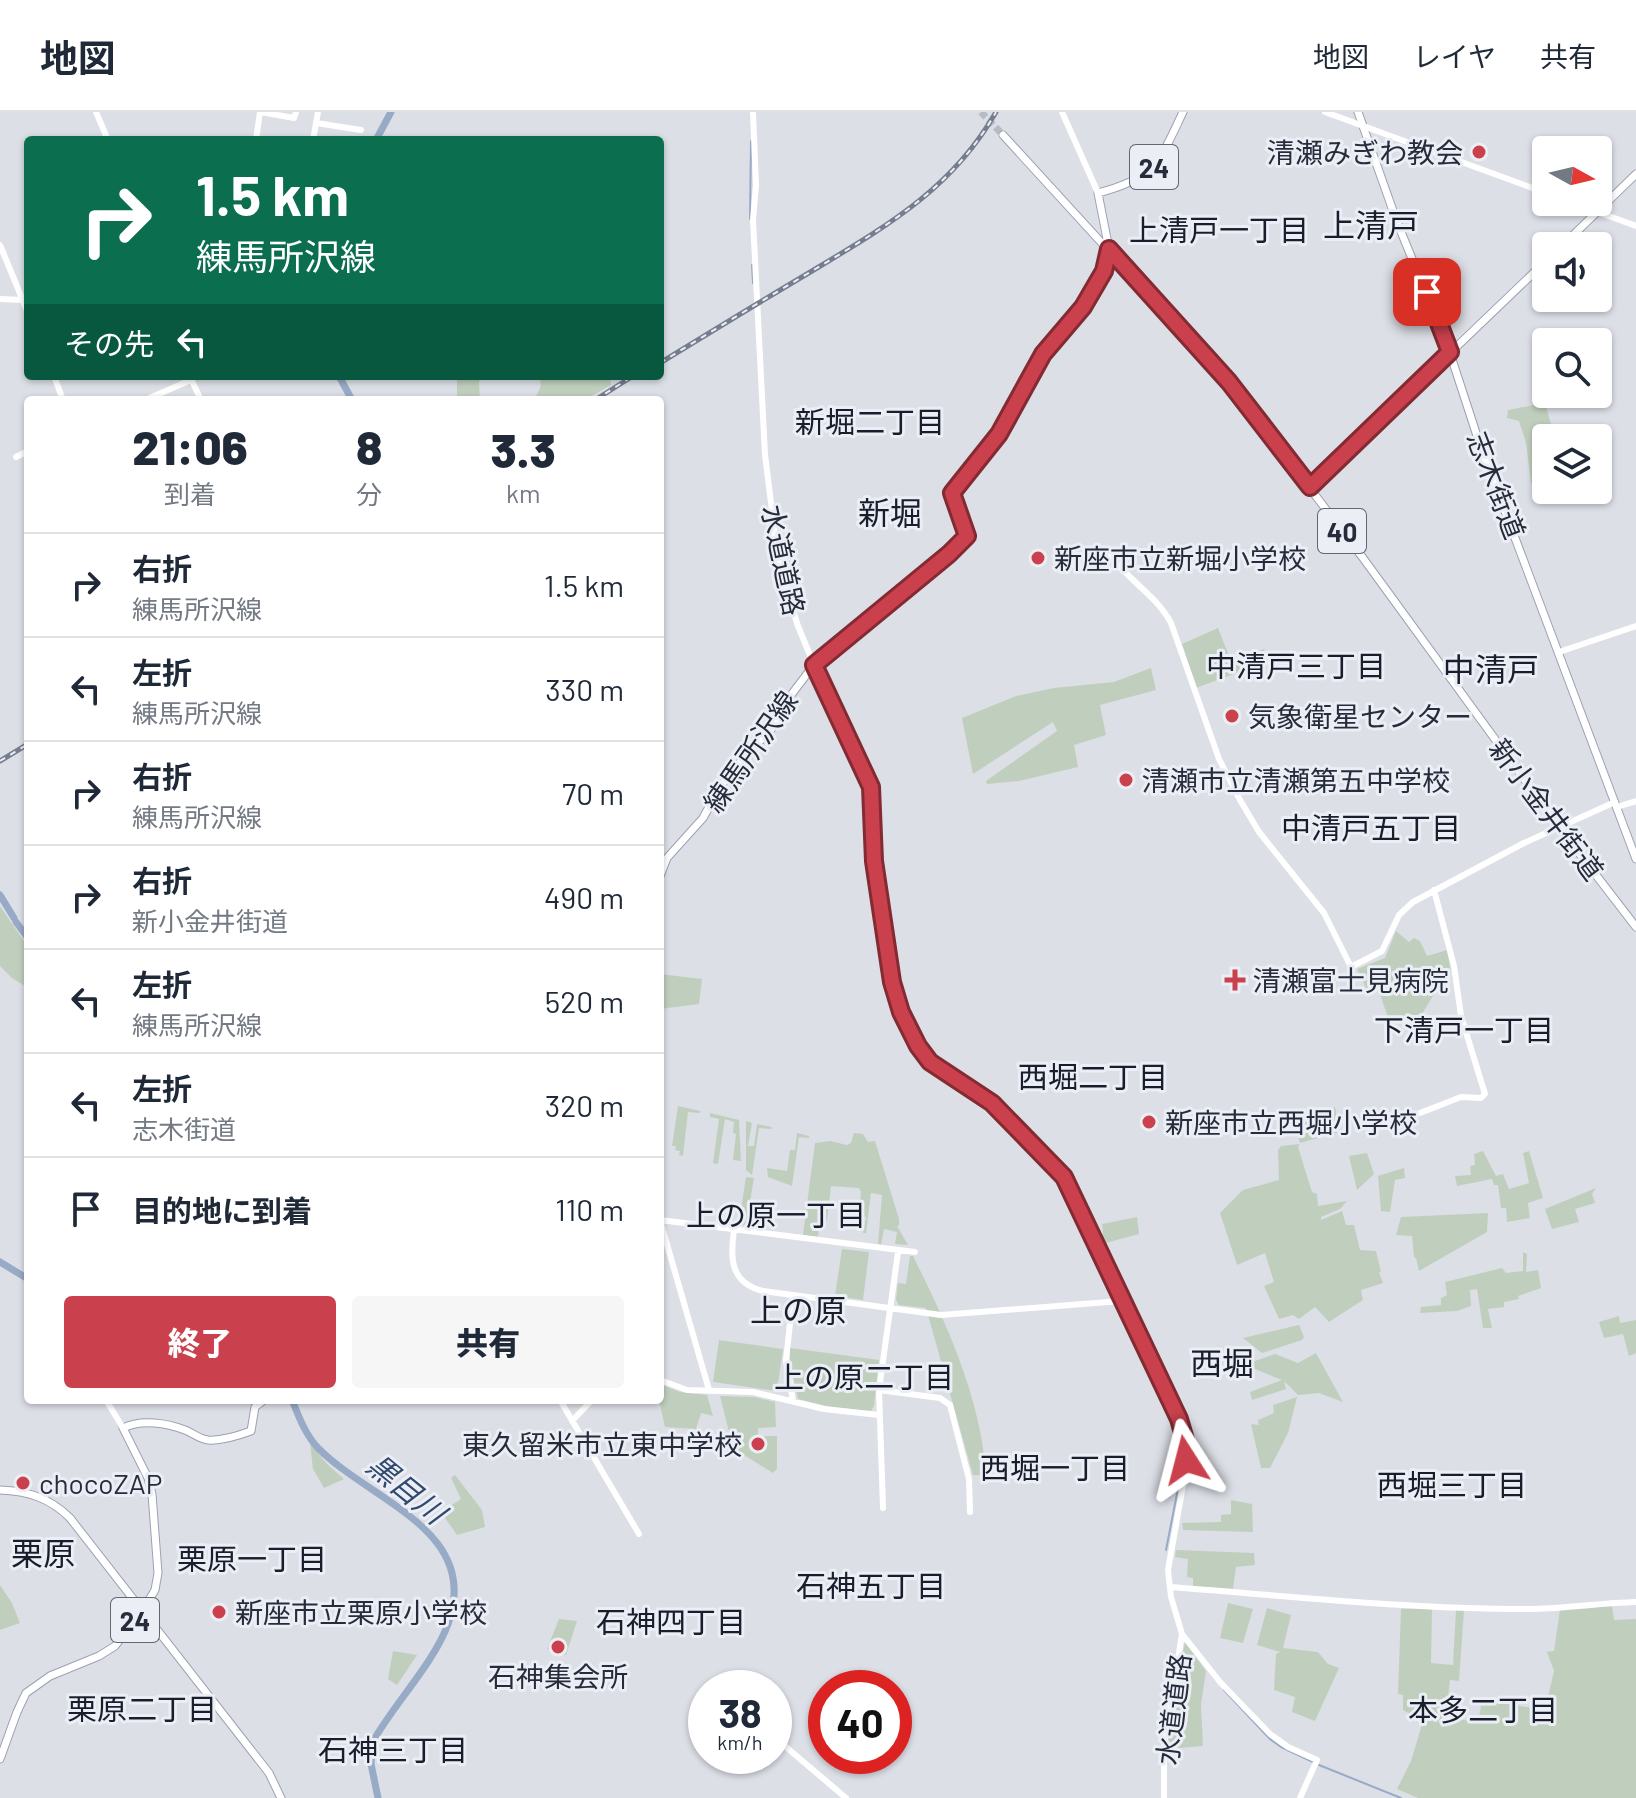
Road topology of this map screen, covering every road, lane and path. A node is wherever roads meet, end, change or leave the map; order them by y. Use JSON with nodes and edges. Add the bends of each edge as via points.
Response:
{"nodes":[{"id":1,"x":96,"y":112,"type":"edge"},
{"id":2,"x":261,"y":112,"type":"edge"},
{"id":3,"x":296,"y":112,"type":"edge"},
{"id":4,"x":318,"y":112,"type":"edge"},
{"id":5,"x":753,"y":112,"type":"edge"},
{"id":6,"x":1062,"y":112,"type":"edge"},
{"id":7,"x":1183,"y":112,"type":"edge"},
{"id":8,"x":1325,"y":112,"type":"edge"},
{"id":9,"x":1358,"y":112,"type":"edge"},
{"id":10,"x":316,"y":123,"type":"junction"},
{"id":11,"x":1363,"y":127,"type":"junction"},
{"id":12,"x":361,"y":130,"type":"dead end"},
{"id":13,"x":1003,"y":135,"type":"tunnel mouth"},
{"id":14,"x":106,"y":136,"type":"edge"},
{"id":15,"x":257,"y":136,"type":"edge"},
{"id":16,"x":314,"y":136,"type":"edge"},
{"id":17,"x":1636,"y":174,"type":"edge"},
{"id":18,"x":1532,"y":188,"type":"edge"},
{"id":19,"x":1098,"y":193,"type":"junction"},
{"id":20,"x":1612,"y":197,"type":"edge"},
{"id":21,"x":1593,"y":216,"type":"edge"},
{"id":22,"x":1608,"y":216,"type":"edge"},
{"id":23,"x":1636,"y":226,"type":"edge"},
{"id":24,"x":1576,"y":232,"type":"edge"},
{"id":25,"x":0,"y":245,"type":"edge"},
{"id":26,"x":1109,"y":249,"type":"junction"},
{"id":27,"x":1532,"y":274,"type":"edge"},
{"id":28,"x":0,"y":299,"type":"edge"},
{"id":29,"x":22,"y":300,"type":"junction"},
{"id":30,"x":24,"y":304,"type":"edge"},
{"id":31,"x":1450,"y":352,"type":"junction"},
{"id":32,"x":186,"y":380,"type":"edge"},
{"id":33,"x":153,"y":396,"type":"edge"},
{"id":34,"x":24,"y":453,"type":"edge"},
{"id":35,"x":16,"y":457,"type":"dead end"},
{"id":36,"x":1310,"y":487,"type":"junction"},
{"id":37,"x":1111,"y":556,"type":"dead end"},
{"id":38,"x":1636,"y":626,"type":"edge"},
{"id":39,"x":1559,"y":652,"type":"junction"},
{"id":40,"x":814,"y":665,"type":"junction"},
{"id":41,"x":1636,"y":801,"type":"edge"},
{"id":42,"x":1616,"y":804,"type":"junction"},
{"id":43,"x":1559,"y":827,"type":"junction"},
{"id":44,"x":1636,"y":859,"type":"edge"},
{"id":45,"x":664,"y":866,"type":"edge"},
{"id":46,"x":1434,"y":890,"type":"junction"},
{"id":47,"x":1636,"y":927,"type":"edge"},
{"id":48,"x":1420,"y":1113,"type":"dead end"},
{"id":49,"x":664,"y":1221,"type":"edge"},
{"id":50,"x":734,"y":1230,"type":"junction"},
{"id":51,"x":664,"y":1234,"type":"edge"},
{"id":52,"x":898,"y":1252,"type":"junction"},
{"id":53,"x":915,"y":1252,"type":"dead end"},
{"id":54,"x":793,"y":1296,"type":"junction"},
{"id":55,"x":1121,"y":1301,"type":"junction"},
{"id":56,"x":891,"y":1308,"type":"junction"},
{"id":57,"x":664,"y":1381,"type":"edge"},
{"id":58,"x":709,"y":1390,"type":"junction"},
{"id":59,"x":879,"y":1390,"type":"junction"},
{"id":60,"x":793,"y":1401,"type":"junction"},
{"id":61,"x":108,"y":1404,"type":"edge"},
{"id":62,"x":259,"y":1404,"type":"edge"},
{"id":63,"x":562,"y":1404,"type":"edge"},
{"id":64,"x":588,"y":1404,"type":"edge"},
{"id":65,"x":879,"y":1415,"type":"junction"},
{"id":66,"x":572,"y":1421,"type":"junction"},
{"id":67,"x":123,"y":1428,"type":"junction"},
{"id":68,"x":0,"y":1490,"type":"edge"},
{"id":69,"x":883,"y":1508,"type":"dead end"},
{"id":70,"x":970,"y":1512,"type":"dead end"},
{"id":71,"x":639,"y":1534,"type":"dead end"},
{"id":72,"x":1170,"y":1587,"type":"junction"},
{"id":73,"x":1636,"y":1602,"type":"edge"},
{"id":74,"x":142,"y":1612,"type":"junction"},
{"id":75,"x":1182,"y":1634,"type":"junction"},
{"id":76,"x":792,"y":1752,"type":"edge"},
{"id":77,"x":0,"y":1759,"type":"edge"},
{"id":78,"x":281,"y":1798,"type":"edge"},
{"id":79,"x":846,"y":1798,"type":"edge"},
{"id":80,"x":1164,"y":1798,"type":"edge"},
{"id":81,"x":1300,"y":1798,"type":"edge"}],
"edges":[{"from":1,"to":14,"type":"street"},
{"from":2,"to":3,"type":"street","via":[[294,118]]},
{"from":2,"to":15,"type":"street"},
{"from":4,"to":10,"type":"street"},
{"from":5,"to":40,"type":"street","name":"水道道路","via":[[765,455],[779,566]]},
{"from":6,"to":19,"type":"street"},
{"from":7,"to":19,"type":"main road","number":"24","via":[[1154,167]]},
{"from":8,"to":11,"type":"street"},
{"from":9,"to":11,"type":"main road","name":"志木街道"},
{"from":10,"to":12,"type":"street"},
{"from":10,"to":16,"type":"street"},
{"from":11,"to":18,"type":"street"},
{"from":11,"to":31,"type":"main road","name":"志木街道"},
{"from":13,"to":26,"type":"main road","name":"新小金井街道","number":"40"},
{"from":17,"to":20,"type":"main road"},
{"from":19,"to":26,"type":"main road","number":"24"},
{"from":21,"to":24,"type":"main road"},
{"from":22,"to":23,"type":"street"},
{"from":25,"to":29,"type":"street"},
{"from":26,"to":36,"type":"main road","name":"新小金井街道","number":"40","via":[[1229,382]]},
{"from":26,"to":40,"type":"main road","name":"練馬所沢線","via":[[1101,277],[1083,307],[1039,359],[1009,418],[952,493],[967,536]]},
{"from":27,"to":31,"type":"main road"},
{"from":28,"to":29,"type":"street"},
{"from":29,"to":30,"type":"street"},
{"from":31,"to":36,"type":"main road"},
{"from":31,"to":39,"type":"main road","name":"志木街道"},
{"from":32,"to":33,"type":"street"},
{"from":34,"to":35,"type":"street"},
{"from":36,"to":43,"type":"main road","name":"新小金井街道","number":"40"},
{"from":37,"to":46,"type":"street","via":[[1164,610],[1219,759],[1240,800],[1324,913],[1351,967],[1382,951],[1402,911]]},
{"from":38,"to":39,"type":"street"},
{"from":39,"to":42,"type":"main road","name":"志木街道"},
{"from":40,"to":45,"type":"main road","name":"練馬所沢線","via":[[774,726],[733,770]]},
{"from":40,"to":55,"type":"street","name":"水道道路","via":[[871,787],[874,861],[901,1012],[930,1062],[992,1103],[1061,1173]]},
{"from":41,"to":42,"type":"street"},
{"from":42,"to":43,"type":"street"},
{"from":42,"to":44,"type":"main road","name":"志木街道"},
{"from":43,"to":46,"type":"street"},
{"from":43,"to":47,"type":"main road","name":"新小金井街道","number":"40"},
{"from":46,"to":48,"type":"street","via":[[1461,1016],[1485,1094],[1449,1100]]},
{"from":49,"to":50,"type":"street"},
{"from":50,"to":52,"type":"street"},
{"from":50,"to":54,"type":"street","via":[[731,1260],[741,1280],[759,1291]]},
{"from":51,"to":58,"type":"street"},
{"from":52,"to":53,"type":"street"},
{"from":52,"to":56,"type":"street"},
{"from":54,"to":56,"type":"street"},
{"from":54,"to":60,"type":"street","via":[[786,1360]]},
{"from":55,"to":56,"type":"street","via":[[950,1315]]},
{"from":55,"to":72,"type":"street","name":"水道道路","via":[[1186,1443],[1168,1563]]},
{"from":56,"to":59,"type":"street"},
{"from":57,"to":58,"type":"street","via":[[687,1390]]},
{"from":58,"to":60,"type":"street"},
{"from":59,"to":65,"type":"street"},
{"from":59,"to":70,"type":"street","via":[[940,1398],[950,1405],[969,1479]]},
{"from":60,"to":65,"type":"street"},
{"from":61,"to":67,"type":"street"},
{"from":62,"to":67,"type":"main road","via":[[251,1431],[216,1440],[162,1424]]},
{"from":63,"to":66,"type":"street"},
{"from":64,"to":66,"type":"street"},
{"from":65,"to":69,"type":"street"},
{"from":66,"to":71,"type":"street"},
{"from":67,"to":74,"type":"main road","number":"24","via":[[154,1501],[158,1573]]},
{"from":68,"to":74,"type":"main road","via":[[31,1494],[60,1509]]},
{"from":72,"to":73,"type":"street","via":[[1313,1601],[1485,1608]]},
{"from":72,"to":75,"type":"street","name":"水道道路"},
{"from":74,"to":77,"type":"main road","number":"24","via":[[111,1649],[50,1676],[26,1693]]},
{"from":74,"to":78,"type":"main road","via":[[269,1773]]},
{"from":75,"to":80,"type":"street","name":"水道道路","via":[[1164,1745]]},
{"from":75,"to":81,"type":"street","via":[[1270,1734],[1317,1760]]},
{"from":76,"to":79,"type":"street"}]}
